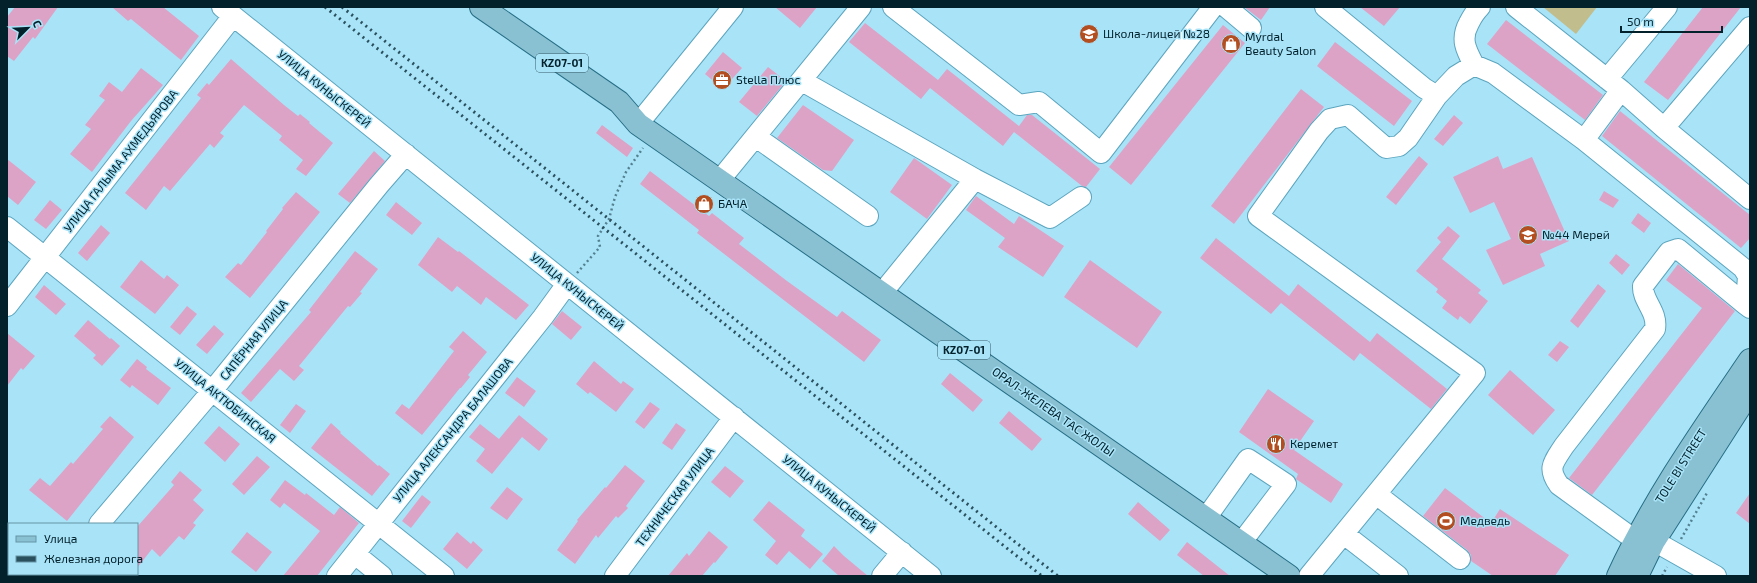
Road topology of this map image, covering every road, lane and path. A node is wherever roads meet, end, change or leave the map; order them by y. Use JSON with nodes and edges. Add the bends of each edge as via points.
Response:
{"nodes":[{"id":1,"x":481,"y":7,"type":"edge"},
{"id":2,"x":733,"y":7,"type":"edge"},
{"id":3,"x":861,"y":7,"type":"edge"},
{"id":4,"x":893,"y":7,"type":"edge"},
{"id":5,"x":1213,"y":7,"type":"edge"},
{"id":6,"x":1226,"y":7,"type":"edge"},
{"id":7,"x":1325,"y":7,"type":"edge"},
{"id":8,"x":1480,"y":7,"type":"edge"},
{"id":9,"x":1516,"y":7,"type":"edge"},
{"id":10,"x":1667,"y":7,"type":"edge"},
{"id":11,"x":228,"y":11,"type":"edge"},
{"id":12,"x":1750,"y":26,"type":"edge"},
{"id":13,"x":1251,"y":28,"type":"dead end"},
{"id":14,"x":1743,"y":48,"type":"edge"},
{"id":15,"x":1474,"y":65,"type":"junction"},
{"id":16,"x":802,"y":81,"type":"junction"},
{"id":17,"x":1614,"y":85,"type":"junction"},
{"id":18,"x":1437,"y":96,"type":"junction"},
{"id":19,"x":638,"y":124,"type":"junction"},
{"id":20,"x":1664,"y":128,"type":"junction"},
{"id":21,"x":756,"y":137,"type":"junction"},
{"id":22,"x":1584,"y":140,"type":"junction"},
{"id":23,"x":646,"y":147,"type":"dead end"},
{"id":24,"x":406,"y":154,"type":"junction"},
{"id":25,"x":975,"y":179,"type":"junction"},
{"id":26,"x":719,"y":181,"type":"junction"},
{"id":27,"x":1081,"y":196,"type":"dead end"},
{"id":28,"x":1750,"y":199,"type":"edge"},
{"id":29,"x":868,"y":216,"type":"dead end"},
{"id":30,"x":7,"y":227,"type":"edge"},
{"id":31,"x":46,"y":258,"type":"junction"},
{"id":32,"x":567,"y":284,"type":"junction"},
{"id":33,"x":882,"y":293,"type":"junction"},
{"id":34,"x":7,"y":306,"type":"edge"},
{"id":35,"x":1748,"y":307,"type":"edge"},
{"id":36,"x":1750,"y":360,"type":"edge"},
{"id":37,"x":212,"y":391,"type":"junction"},
{"id":38,"x":1750,"y":391,"type":"edge"},
{"id":39,"x":734,"y":418,"type":"junction"},
{"id":40,"x":1708,"y":492,"type":"dead end"},
{"id":41,"x":1376,"y":494,"type":"junction"},
{"id":42,"x":1206,"y":518,"type":"junction"},
{"id":43,"x":100,"y":523,"type":"edge"},
{"id":44,"x":378,"y":524,"type":"junction"},
{"id":45,"x":1344,"y":534,"type":"junction"},
{"id":46,"x":1644,"y":541,"type":"junction"},
{"id":47,"x":1241,"y":543,"type":"junction"},
{"id":48,"x":902,"y":552,"type":"junction"},
{"id":49,"x":1675,"y":552,"type":"junction"},
{"id":50,"x":354,"y":554,"type":"junction"},
{"id":51,"x":1460,"y":559,"type":"dead end"},
{"id":52,"x":337,"y":576,"type":"edge"},
{"id":53,"x":382,"y":576,"type":"edge"},
{"id":54,"x":444,"y":576,"type":"edge"},
{"id":55,"x":615,"y":576,"type":"edge"},
{"id":56,"x":882,"y":576,"type":"edge"},
{"id":57,"x":931,"y":576,"type":"edge"},
{"id":58,"x":1289,"y":576,"type":"edge"},
{"id":59,"x":1309,"y":576,"type":"edge"},
{"id":60,"x":1398,"y":576,"type":"edge"},
{"id":61,"x":1618,"y":576,"type":"edge"},
{"id":62,"x":1637,"y":576,"type":"edge"},
{"id":63,"x":1662,"y":576,"type":"edge"},
{"id":64,"x":1716,"y":576,"type":"edge"}],
"edges":[{"from":1,"to":19,"type":"main road","number":"KZ07-01","via":[[620,102]]},
{"from":2,"to":19,"type":"street"},
{"from":3,"to":16,"type":"street"},
{"from":4,"to":5,"type":"street","via":[[1019,105],[1039,102],[1101,153]]},
{"from":6,"to":13,"type":"street"},
{"from":7,"to":18,"type":"street"},
{"from":8,"to":15,"type":"street","via":[[1464,32],[1465,47]]},
{"from":9,"to":17,"type":"street"},
{"from":10,"to":17,"type":"street"},
{"from":11,"to":24,"type":"street","name":"УЛИЦА КУНЫСКЕРЕЙ"},
{"from":11,"to":31,"type":"street","name":"УЛИЦА ГАЛЫМА АХМЕДЬЯРОВА"},
{"from":12,"to":14,"type":"street"},
{"from":14,"to":20,"type":"street"},
{"from":15,"to":18,"type":"street","via":[[1456,76]]},
{"from":15,"to":22,"type":"street","via":[[1493,73]]},
{"from":16,"to":21,"type":"street"},
{"from":16,"to":25,"type":"street"},
{"from":17,"to":20,"type":"street"},
{"from":17,"to":22,"type":"street"},
{"from":18,"to":41,"type":"street","via":[[1408,138],[1399,146],[1386,148],[1348,115],[1330,118],[1258,216],[1475,372]]},
{"from":19,"to":26,"type":"main road","name":"ОРАЛ-ЖЕЛЕВА ТАС ЖОЛЫ","number":"KZ07-01"},
{"from":20,"to":28,"type":"street"},
{"from":21,"to":26,"type":"street"},
{"from":21,"to":29,"type":"street"},
{"from":22,"to":35,"type":"street","via":[[1744,268],[1748,276]]},
{"from":23,"to":32,"type":"path","via":[[641,149],[626,172],[609,219],[598,236],[600,247]]},
{"from":24,"to":32,"type":"street","name":"УЛИЦА КУНЫСКЕРЕЙ"},
{"from":24,"to":37,"type":"street","name":"САПЁРНАЯ УЛИЦА","via":[[378,185]]},
{"from":25,"to":27,"type":"street","via":[[1050,218]]},
{"from":25,"to":33,"type":"street"},
{"from":26,"to":33,"type":"main road","name":"ОРАЛ-ЖЕЛЕВА ТАС ЖОЛЫ","number":"KZ07-01"},
{"from":30,"to":31,"type":"street","name":"УЛИЦА АКТЮБИНСКАЯ"},
{"from":31,"to":34,"type":"street","name":"УЛИЦА ГАЛЫМА АХМЕДЬЯРОВА"},
{"from":31,"to":37,"type":"street","name":"УЛИЦА АКТЮБИНСКАЯ"},
{"from":32,"to":39,"type":"street","name":"УЛИЦА КУНЫСКЕРЕЙ"},
{"from":32,"to":44,"type":"street","name":"УЛИЦА АЛЕКСАНДРА БАЛАШОВА"},
{"from":33,"to":42,"type":"main road","name":"ОРАЛ-ЖЕЛЕВА ТАС ЖОЛЫ","number":"KZ07-01"},
{"from":35,"to":46,"type":"street","via":[[1678,249],[1669,252],[1643,286],[1656,317],[1655,329],[1556,459],[1552,475],[1559,486]]},
{"from":36,"to":46,"type":"main road","name":"TOLE BI STREET","via":[[1703,429]]},
{"from":37,"to":43,"type":"street","name":"САПЁРНАЯ УЛИЦА"},
{"from":37,"to":44,"type":"street","name":"УЛИЦА АКТЮБИНСКАЯ"},
{"from":38,"to":46,"type":"main road","name":"TOLE BI STREET"},
{"from":39,"to":48,"type":"street","name":"УЛИЦА КУНЫСКЕРЕЙ"},
{"from":39,"to":55,"type":"street","name":"ТЕХНИЧЕСКАЯ УЛИЦА"},
{"from":40,"to":49,"type":"path"},
{"from":41,"to":45,"type":"street"},
{"from":41,"to":51,"type":"street"},
{"from":42,"to":47,"type":"main road","name":"ОРАЛ-ЖЕЛЕВА ТАС ЖОЛЫ","number":"KZ07-01"},
{"from":42,"to":47,"type":"street","via":[[1248,459],[1286,484]]},
{"from":44,"to":50,"type":"street","name":"УЛИЦА АЛЕКСАНДРА БАЛАШОВА"},
{"from":44,"to":54,"type":"street","name":"УЛИЦА АКТЮБИНСКАЯ"},
{"from":45,"to":59,"type":"street"},
{"from":45,"to":60,"type":"street"},
{"from":46,"to":49,"type":"street"},
{"from":46,"to":61,"type":"main road","name":"TOLE BI STREET"},
{"from":46,"to":62,"type":"main road","name":"TOLE BI STREET"},
{"from":47,"to":58,"type":"main road","name":"ОРАЛ-ЖЕЛЕВА ТАС ЖОЛЫ","number":"KZ07-01"},
{"from":48,"to":56,"type":"street"},
{"from":48,"to":57,"type":"street","name":"УЛИЦА КУНЫСКЕРЕЙ"},
{"from":49,"to":63,"type":"path"},
{"from":49,"to":64,"type":"street"},
{"from":50,"to":52,"type":"street","name":"УЛИЦА АЛЕКСАНДРА БАЛАШОВА"},
{"from":50,"to":53,"type":"street"}]}
